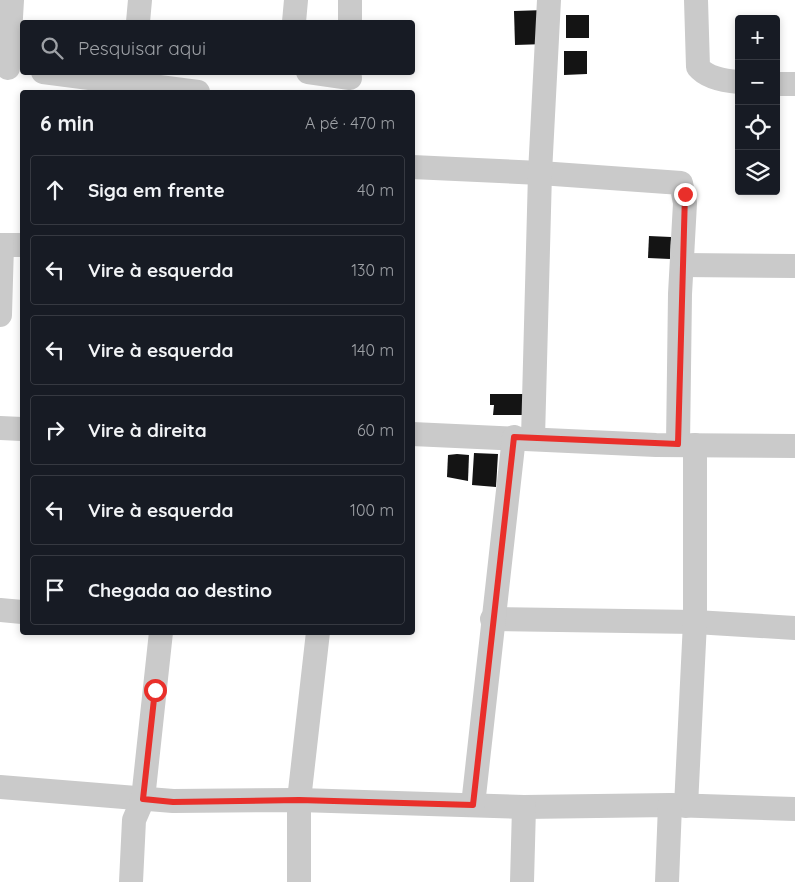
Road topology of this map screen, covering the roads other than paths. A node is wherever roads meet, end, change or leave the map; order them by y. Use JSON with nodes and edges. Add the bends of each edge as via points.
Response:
{"nodes":[{"id":1,"x":12,"y":0,"type":"edge"},
{"id":2,"x":140,"y":0,"type":"edge"},
{"id":3,"x":296,"y":0,"type":"edge"},
{"id":4,"x":350,"y":0,"type":"edge"},
{"id":5,"x":549,"y":0,"type":"edge"},
{"id":6,"x":696,"y":0,"type":"edge"},
{"id":7,"x":138,"y":20,"type":"edge"},
{"id":8,"x":294,"y":20,"type":"edge"},
{"id":9,"x":350,"y":20,"type":"edge"},
{"id":10,"x":10,"y":68,"type":"edge"},
{"id":11,"x":88,"y":75,"type":"edge"},
{"id":12,"x":322,"y":75,"type":"edge"},
{"id":13,"x":134,"y":78,"type":"edge"},
{"id":14,"x":350,"y":81,"type":"edge"},
{"id":15,"x":735,"y":81,"type":"edge"},
{"id":16,"x":780,"y":84,"type":"edge"},
{"id":17,"x":795,"y":84,"type":"edge"},
{"id":18,"x":189,"y":90,"type":"edge"},
{"id":19,"x":415,"y":167,"type":"edge"},
{"id":20,"x":540,"y":172,"type":"junction"},
{"id":21,"x":8,"y":245,"type":"edge"},
{"id":22,"x":682,"y":265,"type":"junction"},
{"id":23,"x":795,"y":266,"type":"edge"},
{"id":24,"x":0,"y":315,"type":"edge"},
{"id":25,"x":0,"y":428,"type":"edge"},
{"id":26,"x":20,"y":429,"type":"edge"},
{"id":27,"x":415,"y":434,"type":"edge"},
{"id":28,"x":524,"y":438,"type":"junction"},
{"id":29,"x":686,"y":445,"type":"junction"},
{"id":30,"x":795,"y":446,"type":"edge"},
{"id":31,"x":0,"y":610,"type":"edge"},
{"id":32,"x":20,"y":612,"type":"edge"},
{"id":33,"x":492,"y":619,"type":"junction"},
{"id":34,"x":695,"y":622,"type":"junction"},
{"id":35,"x":795,"y":628,"type":"edge"},
{"id":36,"x":161,"y":635,"type":"edge"},
{"id":37,"x":318,"y":635,"type":"edge"},
{"id":38,"x":0,"y":787,"type":"edge"},
{"id":39,"x":143,"y":799,"type":"junction"},
{"id":40,"x":299,"y":800,"type":"junction"},
{"id":41,"x":473,"y":805,"type":"junction"},
{"id":42,"x":678,"y":805,"type":"junction"},
{"id":43,"x":524,"y":807,"type":"junction"},
{"id":44,"x":795,"y":809,"type":"edge"},
{"id":45,"x":131,"y":882,"type":"edge"},
{"id":46,"x":299,"y":882,"type":"edge"},
{"id":47,"x":522,"y":882,"type":"edge"},
{"id":48,"x":667,"y":882,"type":"edge"}],
"edges":[{"from":1,"to":10,"type":"street"},
{"from":2,"to":7,"type":"street"},
{"from":3,"to":8,"type":"street"},
{"from":4,"to":9,"type":"street"},
{"from":5,"to":20,"type":"street"},
{"from":6,"to":15,"type":"street","via":[[698,67],[713,77]]},
{"from":11,"to":13,"type":"street"},
{"from":12,"to":14,"type":"street"},
{"from":13,"to":18,"type":"street"},
{"from":16,"to":17,"type":"street"},
{"from":19,"to":20,"type":"street"},
{"from":20,"to":22,"type":"street","via":[[681,183],[685,203]]},
{"from":20,"to":28,"type":"street"},
{"from":21,"to":24,"type":"street"},
{"from":22,"to":23,"type":"street"},
{"from":22,"to":29,"type":"street"},
{"from":25,"to":26,"type":"street"},
{"from":27,"to":28,"type":"street"},
{"from":28,"to":29,"type":"street"},
{"from":28,"to":33,"type":"street"},
{"from":29,"to":30,"type":"street"},
{"from":29,"to":34,"type":"street"},
{"from":31,"to":32,"type":"street"},
{"from":33,"to":34,"type":"street"},
{"from":33,"to":41,"type":"street"},
{"from":34,"to":35,"type":"street"},
{"from":34,"to":42,"type":"street"},
{"from":36,"to":39,"type":"street"},
{"from":37,"to":40,"type":"street"},
{"from":38,"to":39,"type":"street"},
{"from":39,"to":40,"type":"street","via":[[173,802]]},
{"from":39,"to":45,"type":"street","via":[[134,820]]},
{"from":40,"to":41,"type":"street"},
{"from":40,"to":46,"type":"street"},
{"from":41,"to":43,"type":"street"},
{"from":42,"to":43,"type":"street"},
{"from":42,"to":44,"type":"street"},
{"from":42,"to":48,"type":"street"},
{"from":43,"to":47,"type":"street"}]}
